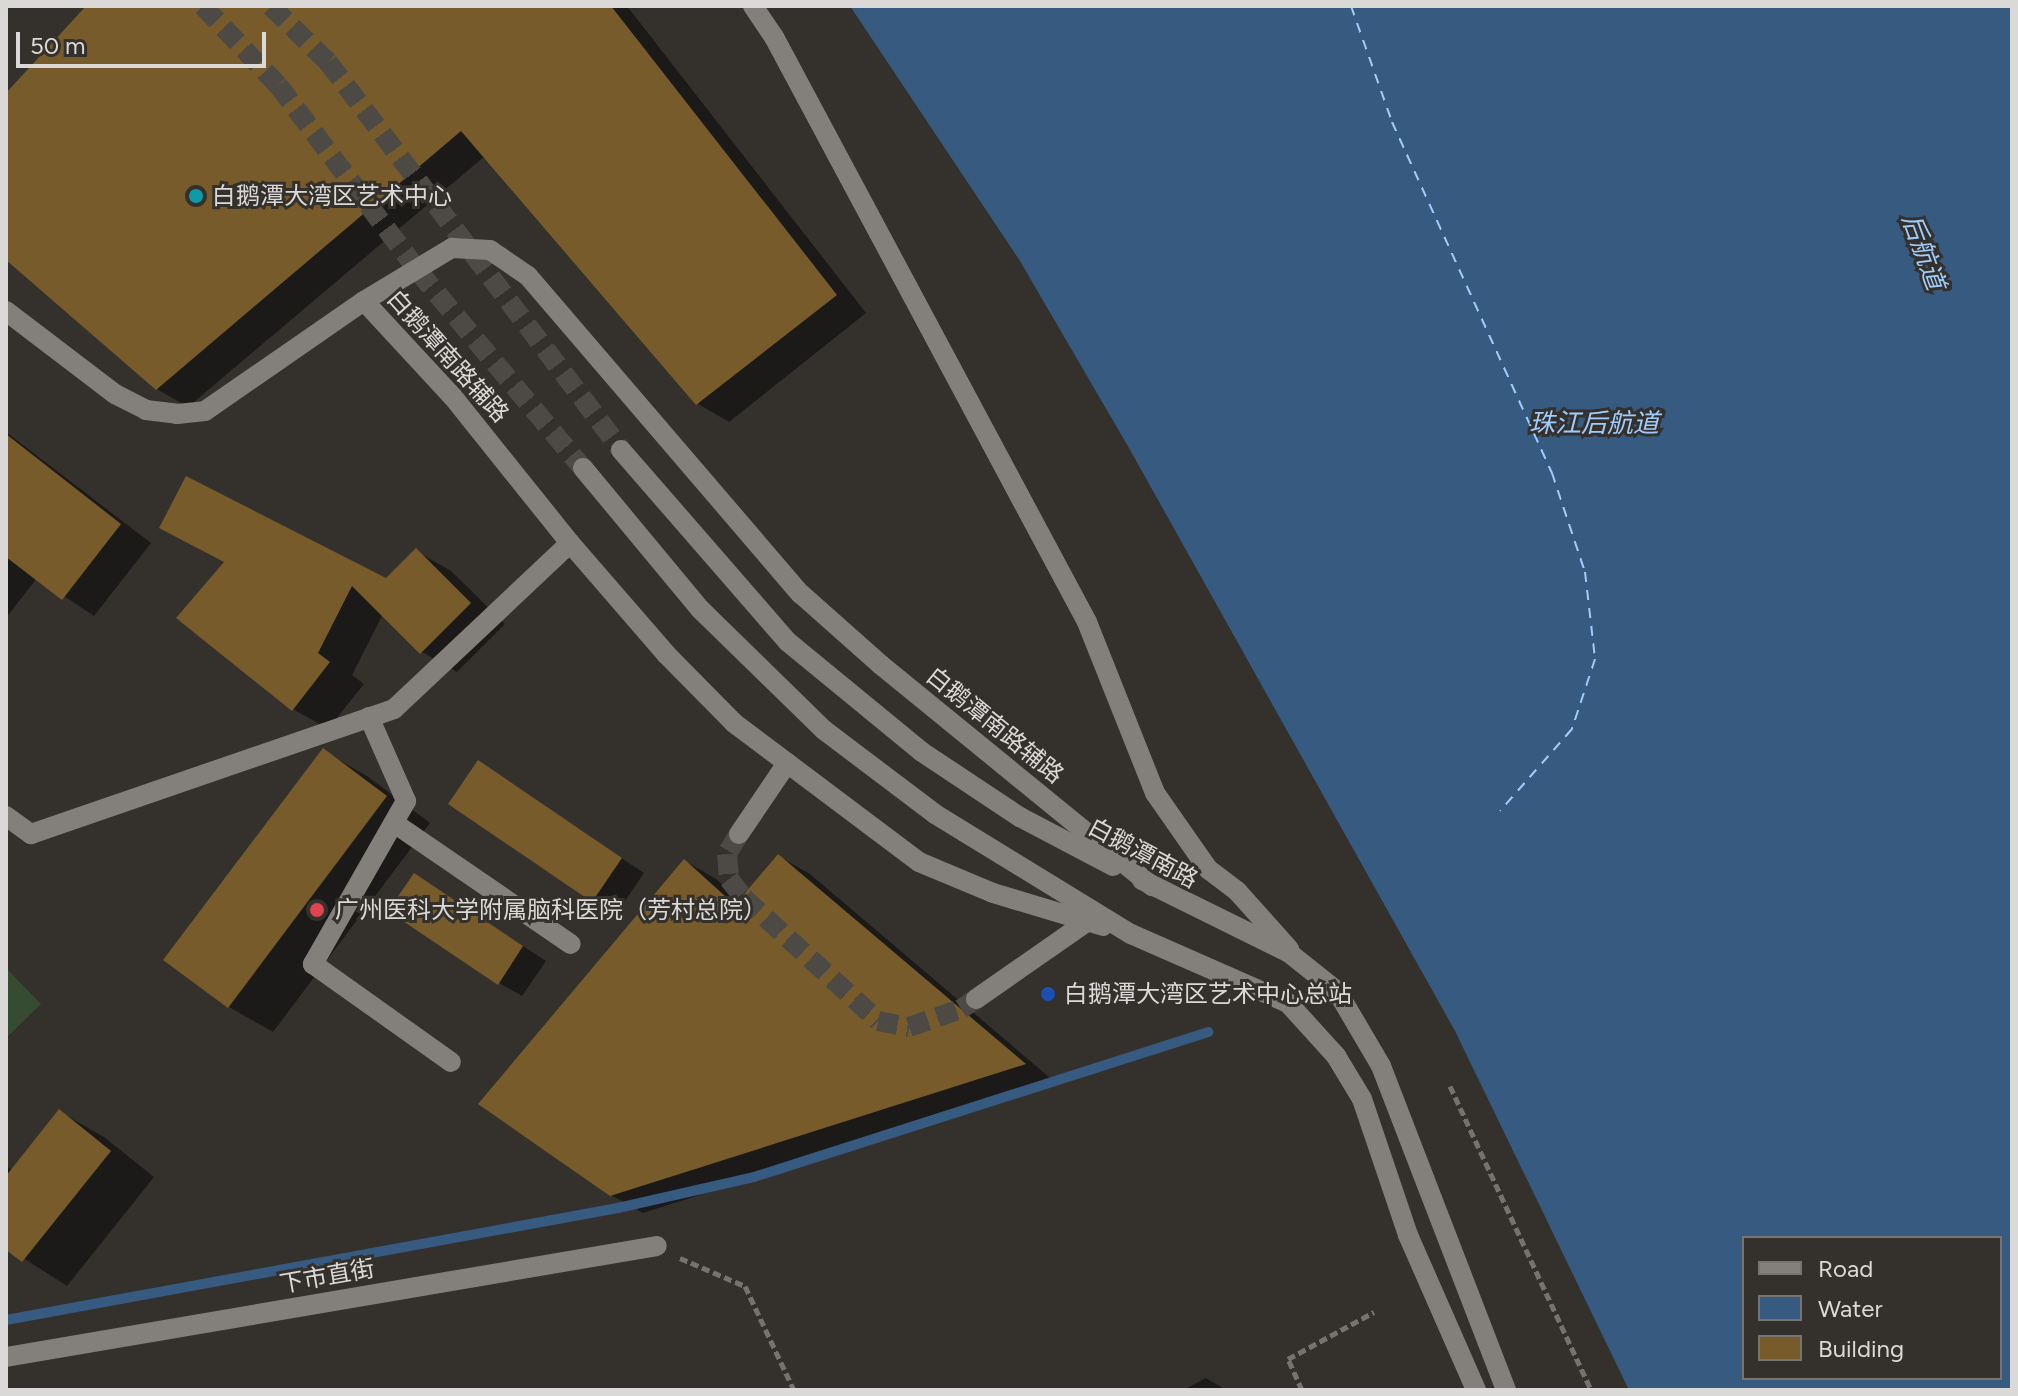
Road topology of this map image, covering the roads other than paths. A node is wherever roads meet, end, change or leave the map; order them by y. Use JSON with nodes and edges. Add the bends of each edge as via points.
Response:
{"nodes":[{"id":1,"x":753,"y":6,"type":"edge"},
{"id":2,"x":364,"y":301,"type":"junction"},
{"id":3,"x":6,"y":311,"type":"edge"},
{"id":4,"x":621,"y":450,"type":"tunnel mouth"},
{"id":5,"x":583,"y":468,"type":"tunnel mouth"},
{"id":6,"x":570,"y":543,"type":"junction"},
{"id":7,"x":369,"y":717,"type":"junction"},
{"id":8,"x":787,"y":763,"type":"junction"},
{"id":9,"x":6,"y":816,"type":"edge"},
{"id":10,"x":394,"y":823,"type":"junction"},
{"id":11,"x":739,"y":834,"type":"tunnel mouth"},
{"id":12,"x":1152,"y":886,"type":"junction"},
{"id":13,"x":1088,"y":921,"type":"junction"},
{"id":14,"x":1131,"y":934,"type":"junction"},
{"id":15,"x":571,"y":944,"type":"dead end"},
{"id":16,"x":1300,"y":962,"type":"junction"},
{"id":17,"x":976,"y":999,"type":"tunnel mouth"},
{"id":18,"x":451,"y":1062,"type":"dead end"},
{"id":19,"x":656,"y":1246,"type":"road end"},
{"id":20,"x":6,"y":1357,"type":"edge"},
{"id":21,"x":1476,"y":1390,"type":"edge"},
{"id":22,"x":1506,"y":1390,"type":"edge"}],
"edges":[{"from":1,"to":16,"type":"street","via":[[782,51],[1087,622],[1155,793],[1208,869],[1237,891]]},
{"from":2,"to":3,"type":"street","via":[[205,411],[177,414],[146,410],[115,394]]},
{"from":2,"to":6,"type":"street","name":"白鹅潭南路辅路","via":[[453,397]]},
{"from":2,"to":12,"type":"street","name":"白鹅潭南路辅路","via":[[452,248],[490,250],[528,276],[801,594]]},
{"from":4,"to":12,"type":"street","name":"白鹅潭南路","via":[[788,642],[922,752],[1020,817]]},
{"from":5,"to":14,"type":"street","via":[[700,609],[824,730],[935,814]]},
{"from":6,"to":7,"type":"street","via":[[394,709]]},
{"from":6,"to":8,"type":"street","name":"白鹅潭南路辅路","via":[[734,723]]},
{"from":7,"to":9,"type":"street","via":[[31,834]]},
{"from":7,"to":10,"type":"street","via":[[406,801]]},
{"from":8,"to":11,"type":"street"},
{"from":8,"to":13,"type":"street","name":"白鹅潭南路辅路","via":[[919,862],[993,893]]},
{"from":10,"to":15,"type":"street"},
{"from":10,"to":18,"type":"street","via":[[313,964]]},
{"from":12,"to":16,"type":"street","name":"白鹅潭南路"},
{"from":13,"to":14,"type":"street","name":"白鹅潭南路辅路"},
{"from":13,"to":17,"type":"street"},
{"from":14,"to":21,"type":"street","via":[[1288,1003],[1336,1056],[1362,1099],[1408,1235]]},
{"from":16,"to":22,"type":"street","name":"白鹅潭南路","via":[[1337,991],[1381,1066]]},
{"from":19,"to":20,"type":"street","name":"下市直街"}]}
